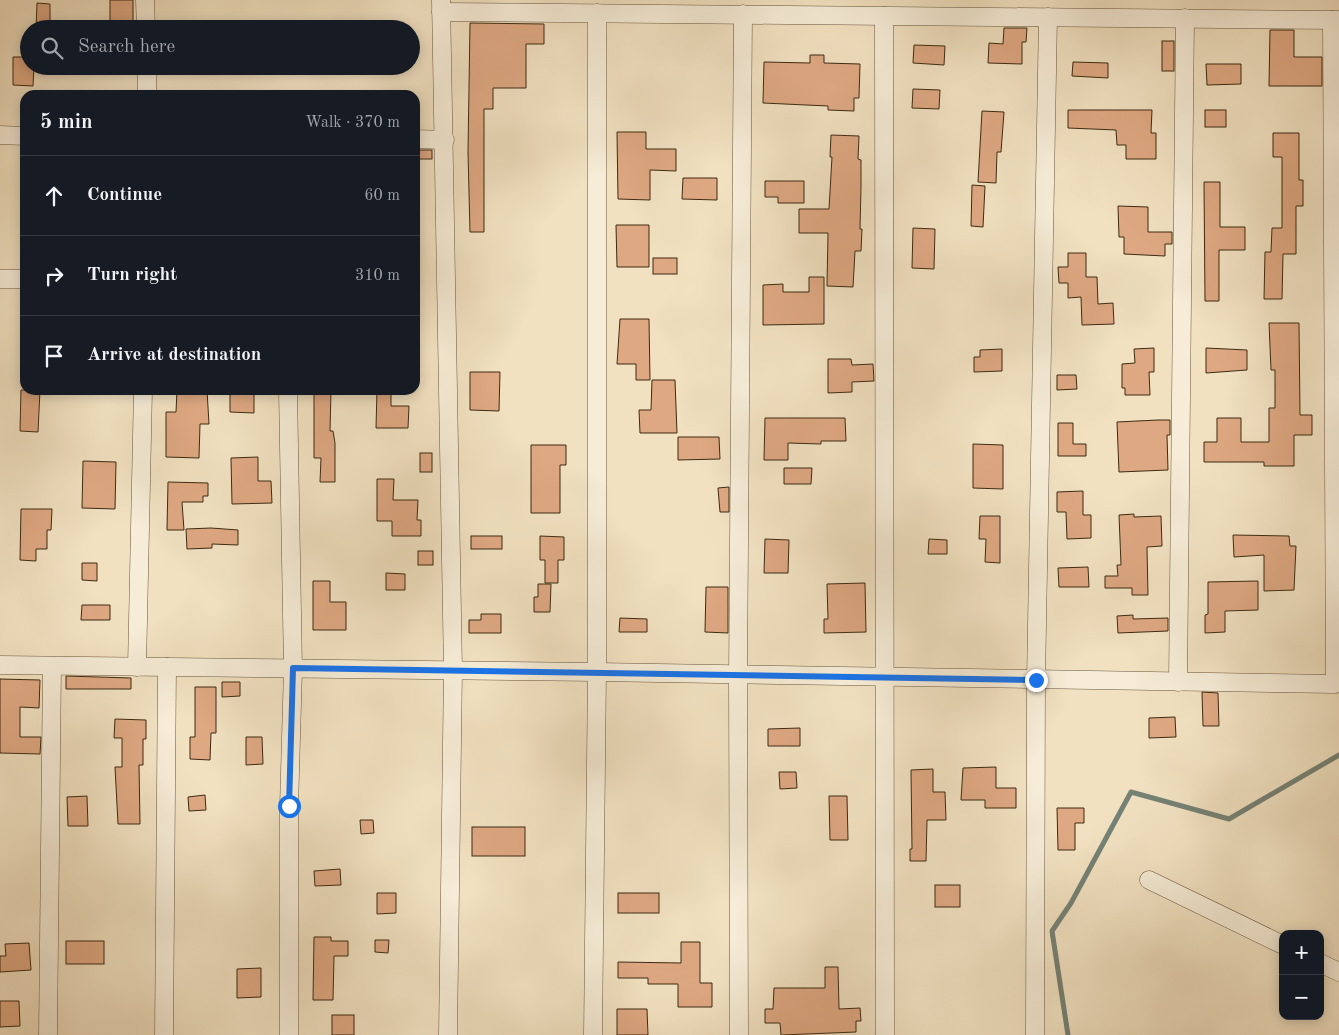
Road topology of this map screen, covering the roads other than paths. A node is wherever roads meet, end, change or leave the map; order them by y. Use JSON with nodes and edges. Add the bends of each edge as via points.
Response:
{"nodes":[{"id":1,"x":146,"y":0,"type":"edge"},
{"id":2,"x":441,"y":6,"type":"edge"},
{"id":3,"x":597,"y":13,"type":"junction"},
{"id":4,"x":743,"y":14,"type":"junction"},
{"id":5,"x":884,"y":16,"type":"junction"},
{"id":6,"x":1048,"y":17,"type":"junction"},
{"id":7,"x":1185,"y":18,"type":"junction"},
{"id":8,"x":146,"y":20,"type":"edge"},
{"id":9,"x":1336,"y":20,"type":"edge"},
{"id":10,"x":147,"y":75,"type":"edge"},
{"id":11,"x":148,"y":90,"type":"edge"},
{"id":12,"x":0,"y":135,"type":"edge"},
{"id":13,"x":20,"y":136,"type":"edge"},
{"id":14,"x":420,"y":139,"type":"edge"},
{"id":15,"x":445,"y":140,"type":"junction"},
{"id":16,"x":0,"y":279,"type":"edge"},
{"id":17,"x":20,"y":279,"type":"edge"},
{"id":18,"x":143,"y":395,"type":"edge"},
{"id":19,"x":288,"y":395,"type":"edge"},
{"id":20,"x":0,"y":665,"type":"edge"},
{"id":21,"x":52,"y":666,"type":"junction"},
{"id":22,"x":137,"y":667,"type":"junction"},
{"id":23,"x":167,"y":667,"type":"junction"},
{"id":24,"x":293,"y":668,"type":"junction"},
{"id":25,"x":453,"y":670,"type":"junction"},
{"id":26,"x":597,"y":672,"type":"junction"},
{"id":27,"x":738,"y":676,"type":"junction"},
{"id":28,"x":885,"y":678,"type":"junction"},
{"id":29,"x":1036,"y":680,"type":"junction"},
{"id":30,"x":1178,"y":682,"type":"junction"},
{"id":31,"x":1149,"y":880,"type":"dead end"},
{"id":32,"x":1279,"y":943,"type":"edge"},
{"id":33,"x":1324,"y":965,"type":"edge"},
{"id":34,"x":1339,"y":972,"type":"edge"},
{"id":35,"x":48,"y":1035,"type":"edge"},
{"id":36,"x":164,"y":1035,"type":"edge"},
{"id":37,"x":289,"y":1035,"type":"edge"},
{"id":38,"x":448,"y":1035,"type":"edge"},
{"id":39,"x":593,"y":1035,"type":"edge"},
{"id":40,"x":739,"y":1035,"type":"edge"},
{"id":41,"x":885,"y":1035,"type":"edge"},
{"id":42,"x":1035,"y":1035,"type":"edge"}],
"edges":[{"from":1,"to":8,"type":"street"},
{"from":2,"to":3,"type":"street"},
{"from":2,"to":15,"type":"street"},
{"from":3,"to":4,"type":"street"},
{"from":3,"to":26,"type":"street"},
{"from":4,"to":5,"type":"street"},
{"from":4,"to":27,"type":"street"},
{"from":5,"to":6,"type":"street"},
{"from":5,"to":28,"type":"street"},
{"from":6,"to":7,"type":"street"},
{"from":6,"to":29,"type":"street"},
{"from":7,"to":9,"type":"street"},
{"from":7,"to":30,"type":"street"},
{"from":9,"to":30,"type":"street","via":[[1335,684]]},
{"from":10,"to":11,"type":"street"},
{"from":12,"to":13,"type":"street"},
{"from":14,"to":15,"type":"street"},
{"from":15,"to":25,"type":"street"},
{"from":16,"to":17,"type":"street"},
{"from":18,"to":22,"type":"street"},
{"from":19,"to":24,"type":"street"},
{"from":20,"to":21,"type":"street"},
{"from":21,"to":22,"type":"street"},
{"from":21,"to":35,"type":"street"},
{"from":22,"to":23,"type":"street"},
{"from":23,"to":24,"type":"street"},
{"from":23,"to":36,"type":"street"},
{"from":24,"to":25,"type":"street"},
{"from":24,"to":37,"type":"street"},
{"from":25,"to":26,"type":"street"},
{"from":25,"to":38,"type":"street"},
{"from":26,"to":27,"type":"street"},
{"from":26,"to":39,"type":"street"},
{"from":27,"to":28,"type":"street"},
{"from":27,"to":40,"type":"street"},
{"from":28,"to":29,"type":"street"},
{"from":28,"to":41,"type":"street"},
{"from":29,"to":30,"type":"street"},
{"from":29,"to":42,"type":"street"},
{"from":31,"to":32,"type":"street"},
{"from":33,"to":34,"type":"street"}]}
